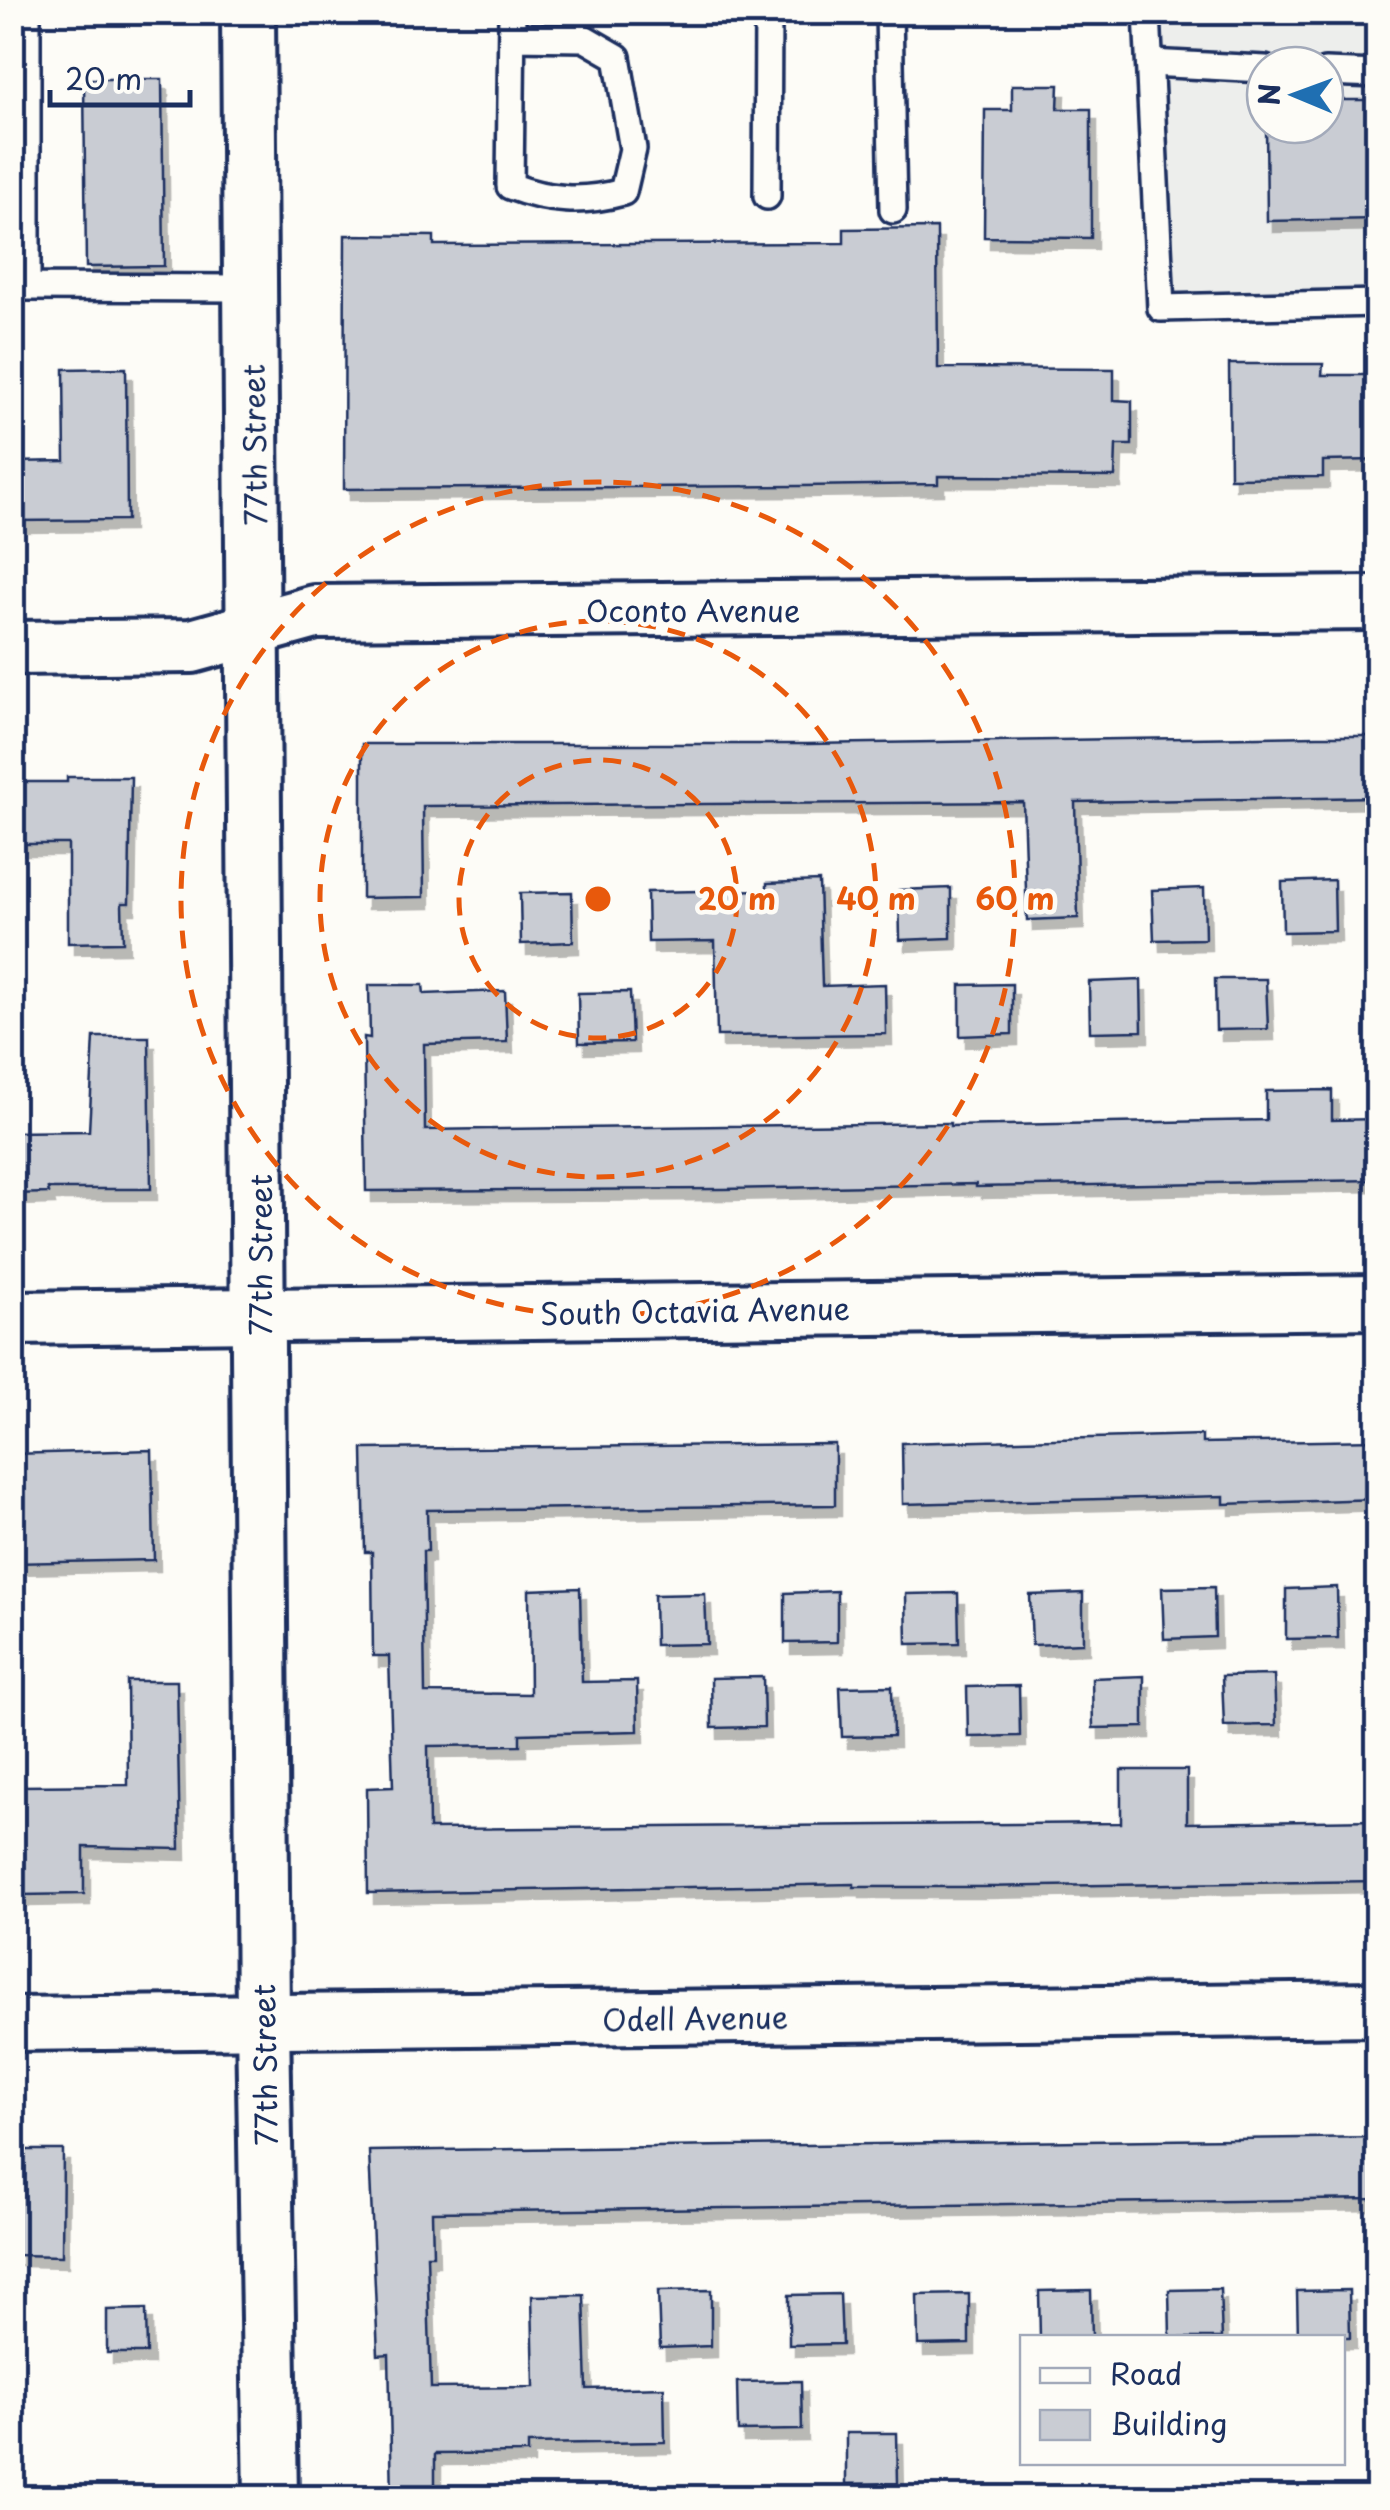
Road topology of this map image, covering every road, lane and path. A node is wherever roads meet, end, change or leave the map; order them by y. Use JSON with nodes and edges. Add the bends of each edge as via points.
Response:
{"nodes":[{"id":1,"x":28,"y":12,"type":"edge"},
{"id":2,"x":248,"y":12,"type":"edge"},
{"id":3,"x":768,"y":12,"type":"edge"},
{"id":4,"x":888,"y":12,"type":"edge"},
{"id":5,"x":1147,"y":12,"type":"edge"},
{"id":6,"x":512,"y":25,"type":"edge"},
{"id":7,"x":1150,"y":63,"type":"junction"},
{"id":8,"x":1245,"y":67,"type":"edge"},
{"id":9,"x":1345,"y":73,"type":"edge"},
{"id":10,"x":1378,"y":74,"type":"edge"},
{"id":11,"x":768,"y":196,"type":"dead end"},
{"id":12,"x":893,"y":210,"type":"dead end"},
{"id":13,"x":252,"y":288,"type":"junction"},
{"id":14,"x":1378,"y":303,"type":"edge"},
{"id":15,"x":1378,"y":604,"type":"edge"},
{"id":16,"x":255,"y":627,"type":"junction"},
{"id":17,"x":12,"y":648,"type":"edge"},
{"id":18,"x":1378,"y":1302,"type":"edge"},
{"id":19,"x":260,"y":1315,"type":"junction"},
{"id":20,"x":12,"y":1318,"type":"edge"},
{"id":21,"x":1378,"y":2008,"type":"edge"},
{"id":22,"x":263,"y":2022,"type":"junction"},
{"id":23,"x":12,"y":2024,"type":"edge"},
{"id":24,"x":270,"y":2498,"type":"edge"}],
"edges":[{"from":1,"to":13,"type":"lane","via":[[26,287]]},
{"from":2,"to":13,"type":"street","name":"77th Street"},
{"from":3,"to":11,"type":"lane"},
{"from":4,"to":12,"type":"lane"},
{"from":5,"to":7,"type":"lane"},
{"from":6,"to":6,"type":"lane","via":[[510,186],[535,196],[592,200],[623,192],[633,149],[617,57],[584,38]]},
{"from":7,"to":8,"type":"lane"},
{"from":7,"to":14,"type":"lane","via":[[1161,308]]},
{"from":9,"to":10,"type":"lane"},
{"from":13,"to":16,"type":"street","name":"77th Street"},
{"from":15,"to":16,"type":"street","name":"Oconto Avenue","via":[[315,612]]},
{"from":16,"to":17,"type":"street","name":"Oconto Avenue","via":[[192,646]]},
{"from":16,"to":19,"type":"street","name":"77th Street"},
{"from":18,"to":19,"type":"street","name":"South Octavia Avenue"},
{"from":19,"to":20,"type":"street","name":"South Octavia Avenue"},
{"from":19,"to":22,"type":"street","name":"77th Street"},
{"from":21,"to":22,"type":"street","name":"Odell Avenue"},
{"from":22,"to":23,"type":"street","name":"Odell Avenue"},
{"from":22,"to":24,"type":"street","name":"77th Street"}]}
